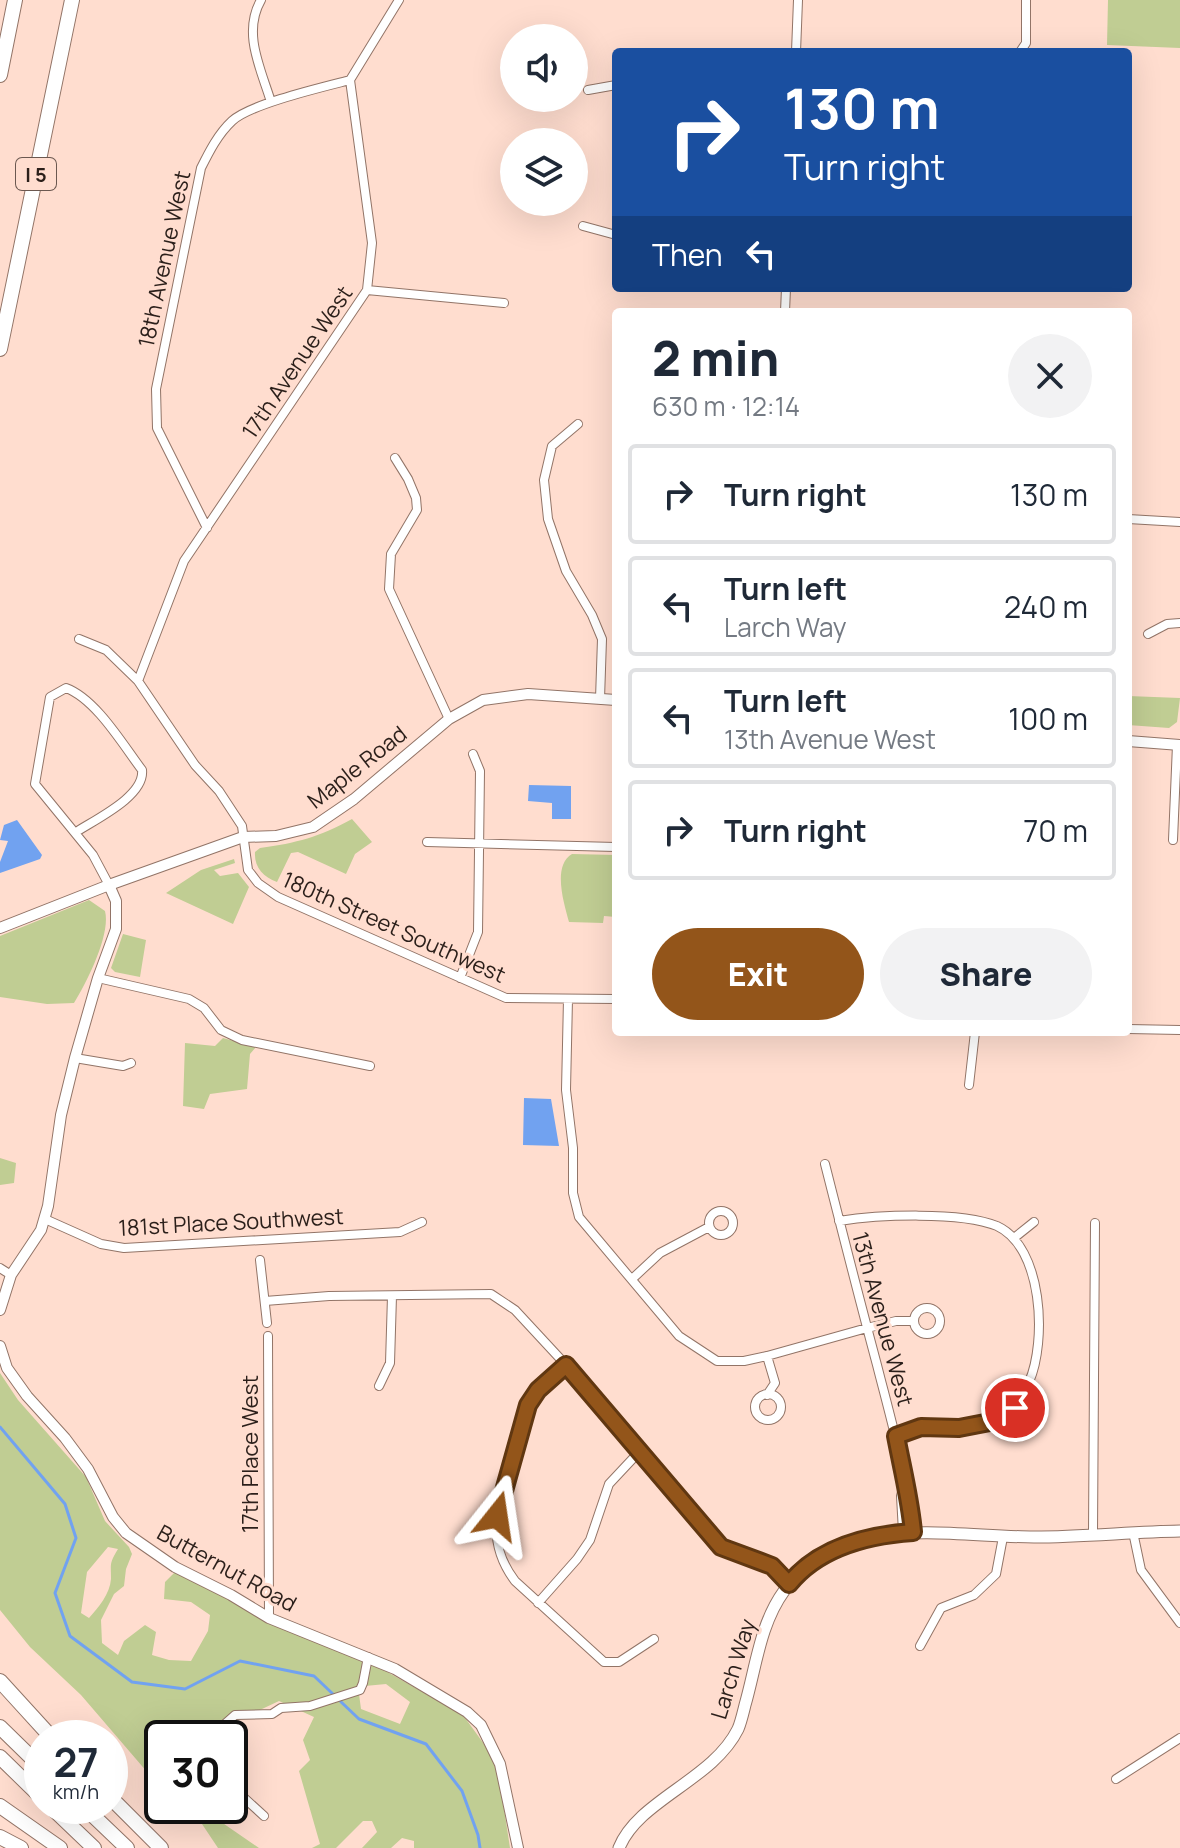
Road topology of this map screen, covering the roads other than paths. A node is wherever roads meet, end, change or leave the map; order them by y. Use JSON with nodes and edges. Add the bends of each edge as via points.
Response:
{"nodes":[{"id":1,"x":15,"y":0,"type":"edge"},
{"id":2,"x":72,"y":0,"type":"edge"},
{"id":3,"x":261,"y":0,"type":"edge"},
{"id":4,"x":399,"y":0,"type":"edge"},
{"id":5,"x":798,"y":0,"type":"edge"},
{"id":6,"x":1026,"y":0,"type":"edge"},
{"id":7,"x":796,"y":48,"type":"edge"},
{"id":8,"x":1023,"y":48,"type":"edge"},
{"id":9,"x":0,"y":75,"type":"edge"},
{"id":10,"x":350,"y":80,"type":"junction"},
{"id":11,"x":612,"y":86,"type":"edge"},
{"id":12,"x":588,"y":90,"type":"dead end"},
{"id":13,"x":271,"y":102,"type":"junction"},
{"id":14,"x":583,"y":226,"type":"dead end"},
{"id":15,"x":612,"y":234,"type":"edge"},
{"id":16,"x":367,"y":290,"type":"junction"},
{"id":17,"x":504,"y":303,"type":"dead end"},
{"id":18,"x":0,"y":349,"type":"edge"},
{"id":19,"x":578,"y":424,"type":"dead end"},
{"id":20,"x":395,"y":458,"type":"dead end"},
{"id":21,"x":1132,"y":519,"type":"edge"},
{"id":22,"x":1180,"y":522,"type":"edge"},
{"id":23,"x":207,"y":528,"type":"junction"},
{"id":24,"x":1180,"y":623,"type":"edge"},
{"id":25,"x":1148,"y":634,"type":"dead end"},
{"id":26,"x":79,"y":639,"type":"dead end"},
{"id":27,"x":138,"y":681,"type":"junction"},
{"id":28,"x":600,"y":699,"type":"junction"},
{"id":29,"x":612,"y":700,"type":"edge"},
{"id":30,"x":449,"y":719,"type":"junction"},
{"id":31,"x":1132,"y":741,"type":"edge"},
{"id":32,"x":1178,"y":745,"type":"edge"},
{"id":33,"x":473,"y":754,"type":"dead end"},
{"id":34,"x":76,"y":832,"type":"junction"},
{"id":35,"x":243,"y":837,"type":"junction"},
{"id":36,"x":1173,"y":840,"type":"dead end"},
{"id":37,"x":427,"y":842,"type":"dead end"},
{"id":38,"x":479,"y":843,"type":"junction"},
{"id":39,"x":612,"y":847,"type":"edge"},
{"id":40,"x":109,"y":885,"type":"junction"},
{"id":41,"x":0,"y":928,"type":"edge"},
{"id":42,"x":98,"y":978,"type":"junction"},
{"id":43,"x":460,"y":978,"type":"junction"},
{"id":44,"x":568,"y":999,"type":"junction"},
{"id":45,"x":612,"y":999,"type":"edge"},
{"id":46,"x":1132,"y":1029,"type":"edge"},
{"id":47,"x":1180,"y":1030,"type":"edge"},
{"id":48,"x":975,"y":1036,"type":"edge"},
{"id":49,"x":75,"y":1058,"type":"junction"},
{"id":50,"x":131,"y":1063,"type":"dead end"},
{"id":51,"x":370,"y":1066,"type":"dead end"},
{"id":52,"x":969,"y":1085,"type":"dead end"},
{"id":53,"x":825,"y":1164,"type":"dead end"},
{"id":54,"x":45,"y":1219,"type":"junction"},
{"id":55,"x":839,"y":1221,"type":"junction"},
{"id":56,"x":422,"y":1222,"type":"dead end"},
{"id":57,"x":1034,"y":1222,"type":"dead end"},
{"id":58,"x":1095,"y":1223,"type":"dead end"},
{"id":59,"x":709,"y":1227,"type":"dead end"},
{"id":60,"x":1014,"y":1238,"type":"junction"},
{"id":61,"x":260,"y":1260,"type":"dead end"},
{"id":62,"x":0,"y":1268,"type":"edge"},
{"id":63,"x":11,"y":1275,"type":"junction"},
{"id":64,"x":632,"y":1279,"type":"junction"},
{"id":65,"x":392,"y":1296,"type":"junction"},
{"id":66,"x":265,"y":1301,"type":"junction"},
{"id":67,"x":0,"y":1310,"type":"edge"},
{"id":68,"x":914,"y":1321,"type":"dead end"},
{"id":69,"x":267,"y":1323,"type":"dead end"},
{"id":70,"x":867,"y":1328,"type":"junction"},
{"id":71,"x":268,"y":1336,"type":"dead end"},
{"id":72,"x":0,"y":1346,"type":"edge"},
{"id":73,"x":767,"y":1356,"type":"junction"},
{"id":74,"x":566,"y":1365,"type":"junction"},
{"id":75,"x":379,"y":1386,"type":"dead end"},
{"id":76,"x":767,"y":1395,"type":"dead end"},
{"id":77,"x":1015,"y":1408,"type":"junction"},
{"id":78,"x":1035,"y":1427,"type":"dead end"},
{"id":79,"x":896,"y":1436,"type":"junction"},
{"id":80,"x":639,"y":1452,"type":"junction"},
{"id":81,"x":1180,"y":1531,"type":"edge"},
{"id":82,"x":908,"y":1532,"type":"junction"},
{"id":83,"x":1133,"y":1532,"type":"junction"},
{"id":84,"x":1093,"y":1533,"type":"junction"},
{"id":85,"x":1003,"y":1537,"type":"junction"},
{"id":86,"x":789,"y":1584,"type":"junction"},
{"id":87,"x":538,"y":1603,"type":"junction"},
{"id":88,"x":269,"y":1618,"type":"junction"},
{"id":89,"x":1180,"y":1623,"type":"edge"},
{"id":90,"x":654,"y":1639,"type":"dead end"},
{"id":91,"x":920,"y":1646,"type":"dead end"},
{"id":92,"x":368,"y":1657,"type":"junction"},
{"id":93,"x":0,"y":1681,"type":"edge"},
{"id":94,"x":36,"y":1720,"type":"edge"},
{"id":95,"x":229,"y":1720,"type":"edge"},
{"id":96,"x":0,"y":1727,"type":"edge"},
{"id":97,"x":1180,"y":1738,"type":"edge"},
{"id":98,"x":24,"y":1750,"type":"edge"},
{"id":99,"x":0,"y":1757,"type":"edge"},
{"id":100,"x":1116,"y":1779,"type":"dead end"},
{"id":101,"x":24,"y":1780,"type":"edge"},
{"id":102,"x":248,"y":1801,"type":"edge"},
{"id":103,"x":0,"y":1806,"type":"edge"},
{"id":104,"x":128,"y":1815,"type":"edge"},
{"id":105,"x":264,"y":1816,"type":"dead end"},
{"id":106,"x":69,"y":1824,"type":"edge"},
{"id":107,"x":102,"y":1824,"type":"edge"},
{"id":108,"x":0,"y":1837,"type":"edge"},
{"id":109,"x":21,"y":1848,"type":"edge"},
{"id":110,"x":60,"y":1848,"type":"edge"},
{"id":111,"x":94,"y":1848,"type":"edge"},
{"id":112,"x":127,"y":1848,"type":"edge"},
{"id":113,"x":161,"y":1848,"type":"edge"},
{"id":114,"x":518,"y":1848,"type":"edge"},
{"id":115,"x":619,"y":1848,"type":"edge"}],
"edges":[{"from":1,"to":9,"type":"highway"},
{"from":2,"to":18,"type":"highway","number":"I 5"},
{"from":3,"to":13,"type":"street","via":[[252,40]]},
{"from":4,"to":10,"type":"street"},
{"from":5,"to":7,"type":"street"},
{"from":6,"to":8,"type":"street"},
{"from":10,"to":13,"type":"street","name":"18th Avenue West"},
{"from":10,"to":16,"type":"street","name":"17th Avenue West","via":[[372,243]]},
{"from":11,"to":12,"type":"street"},
{"from":13,"to":23,"type":"street","name":"18th Avenue West","via":[[233,119],[201,168],[156,389],[157,428]]},
{"from":14,"to":15,"type":"street"},
{"from":16,"to":17,"type":"street"},
{"from":16,"to":23,"type":"street","name":"17th Avenue West"},
{"from":19,"to":28,"type":"street","via":[[552,446],[544,480],[548,519],[566,571],[602,639]]},
{"from":20,"to":30,"type":"street","via":[[417,510],[391,554],[389,589]]},
{"from":21,"to":22,"type":"street"},
{"from":23,"to":27,"type":"street","name":"17th Avenue West","via":[[175,580]]},
{"from":24,"to":25,"type":"street"},
{"from":26,"to":27,"type":"street","via":[[106,650]]},
{"from":27,"to":35,"type":"street","via":[[219,791],[242,826]]},
{"from":28,"to":29,"type":"street","name":"Maple Road"},
{"from":28,"to":30,"type":"street","name":"Maple Road","via":[[507,695],[477,702]]},
{"from":30,"to":35,"type":"street","name":"Maple Road","via":[[313,827]]},
{"from":31,"to":32,"type":"street"},
{"from":32,"to":36,"type":"street"},
{"from":33,"to":38,"type":"street","via":[[480,771]]},
{"from":34,"to":34,"type":"street","via":[[35,784],[50,697],[66,688],[97,712],[142,770],[142,781],[131,795]]},
{"from":34,"to":40,"type":"street"},
{"from":35,"to":40,"type":"street","name":"Maple Road"},
{"from":35,"to":43,"type":"street","name":"180th Street Southwest","via":[[248,870],[278,896]]},
{"from":37,"to":38,"type":"street"},
{"from":38,"to":39,"type":"street"},
{"from":38,"to":43,"type":"street","via":[[478,932]]},
{"from":40,"to":41,"type":"street","name":"Maple Road"},
{"from":40,"to":42,"type":"street","via":[[116,901],[116,929]]},
{"from":42,"to":49,"type":"street"},
{"from":42,"to":51,"type":"street","via":[[189,999],[221,1030],[242,1040]]},
{"from":43,"to":44,"type":"street","name":"180th Street Southwest","via":[[506,998]]},
{"from":44,"to":45,"type":"street","name":"180th Street Southwest"},
{"from":44,"to":64,"type":"street","via":[[566,1090],[573,1193],[579,1217]]},
{"from":46,"to":47,"type":"street"},
{"from":48,"to":52,"type":"street"},
{"from":49,"to":50,"type":"street"},
{"from":49,"to":54,"type":"street"},
{"from":53,"to":55,"type":"street","name":"13th Avenue West"},
{"from":54,"to":56,"type":"street","name":"181st Place Southwest","via":[[101,1244],[124,1248],[400,1232]]},
{"from":54,"to":63,"type":"street"},
{"from":55,"to":60,"type":"street","via":[[942,1217],[997,1226]]},
{"from":55,"to":70,"type":"street","name":"13th Avenue West"},
{"from":57,"to":60,"type":"street"},
{"from":58,"to":84,"type":"street"},
{"from":59,"to":64,"type":"street","via":[[660,1253]]},
{"from":60,"to":77,"type":"street","via":[[1026,1254],[1038,1309],[1030,1380]]},
{"from":61,"to":66,"type":"street"},
{"from":62,"to":63,"type":"street"},
{"from":63,"to":67,"type":"street"},
{"from":64,"to":73,"type":"street","via":[[679,1336],[717,1361]]},
{"from":65,"to":66,"type":"street"},
{"from":65,"to":74,"type":"street","via":[[491,1294],[515,1310]]},
{"from":65,"to":75,"type":"street","via":[[390,1363]]},
{"from":66,"to":69,"type":"street"},
{"from":68,"to":70,"type":"street"},
{"from":70,"to":73,"type":"street"},
{"from":70,"to":79,"type":"street","name":"13th Avenue West"},
{"from":71,"to":88,"type":"street","name":"17th Place West"},
{"from":72,"to":88,"type":"street","name":"Butternut Road","via":[[7,1368],[88,1469],[126,1533],[175,1567]]},
{"from":73,"to":76,"type":"street","via":[[775,1383]]},
{"from":74,"to":80,"type":"street"},
{"from":74,"to":87,"type":"street","via":[[528,1405],[497,1516],[495,1533],[504,1566]]},
{"from":77,"to":78,"type":"street"},
{"from":77,"to":79,"type":"street","via":[[990,1422],[921,1427]]},
{"from":79,"to":82,"type":"street","name":"13th Avenue West","via":[[909,1495]]},
{"from":80,"to":86,"type":"street","via":[[721,1547],[772,1566]]},
{"from":80,"to":87,"type":"street","via":[[609,1484],[590,1540]]},
{"from":81,"to":83,"type":"main road","name":"Larch Way"},
{"from":82,"to":85,"type":"main road","name":"Larch Way"},
{"from":82,"to":86,"type":"main road","name":"Larch Way","via":[[859,1539],[800,1571]]},
{"from":83,"to":84,"type":"main road","name":"Larch Way"},
{"from":83,"to":89,"type":"street","via":[[1141,1570]]},
{"from":84,"to":85,"type":"main road","name":"Larch Way"},
{"from":85,"to":91,"type":"street","via":[[996,1574],[974,1595],[941,1608]]},
{"from":86,"to":115,"type":"main road","name":"Larch Way","via":[[769,1617],[738,1729],[694,1779],[644,1814]]},
{"from":87,"to":90,"type":"street","via":[[608,1663],[619,1662]]},
{"from":88,"to":92,"type":"street","name":"Butternut Road"},
{"from":92,"to":95,"type":"street","via":[[360,1690],[324,1703]]},
{"from":92,"to":114,"type":"street","name":"Butternut Road","via":[[481,1725],[500,1764]]},
{"from":93,"to":94,"type":"highway"},
{"from":96,"to":98,"type":"highway"},
{"from":97,"to":100,"type":"street"},
{"from":99,"to":101,"type":"highway"},
{"from":102,"to":105,"type":"street"},
{"from":103,"to":110,"type":"highway"},
{"from":104,"to":113,"type":"highway"},
{"from":106,"to":111,"type":"highway"},
{"from":107,"to":112,"type":"highway"},
{"from":108,"to":109,"type":"highway"}]}
